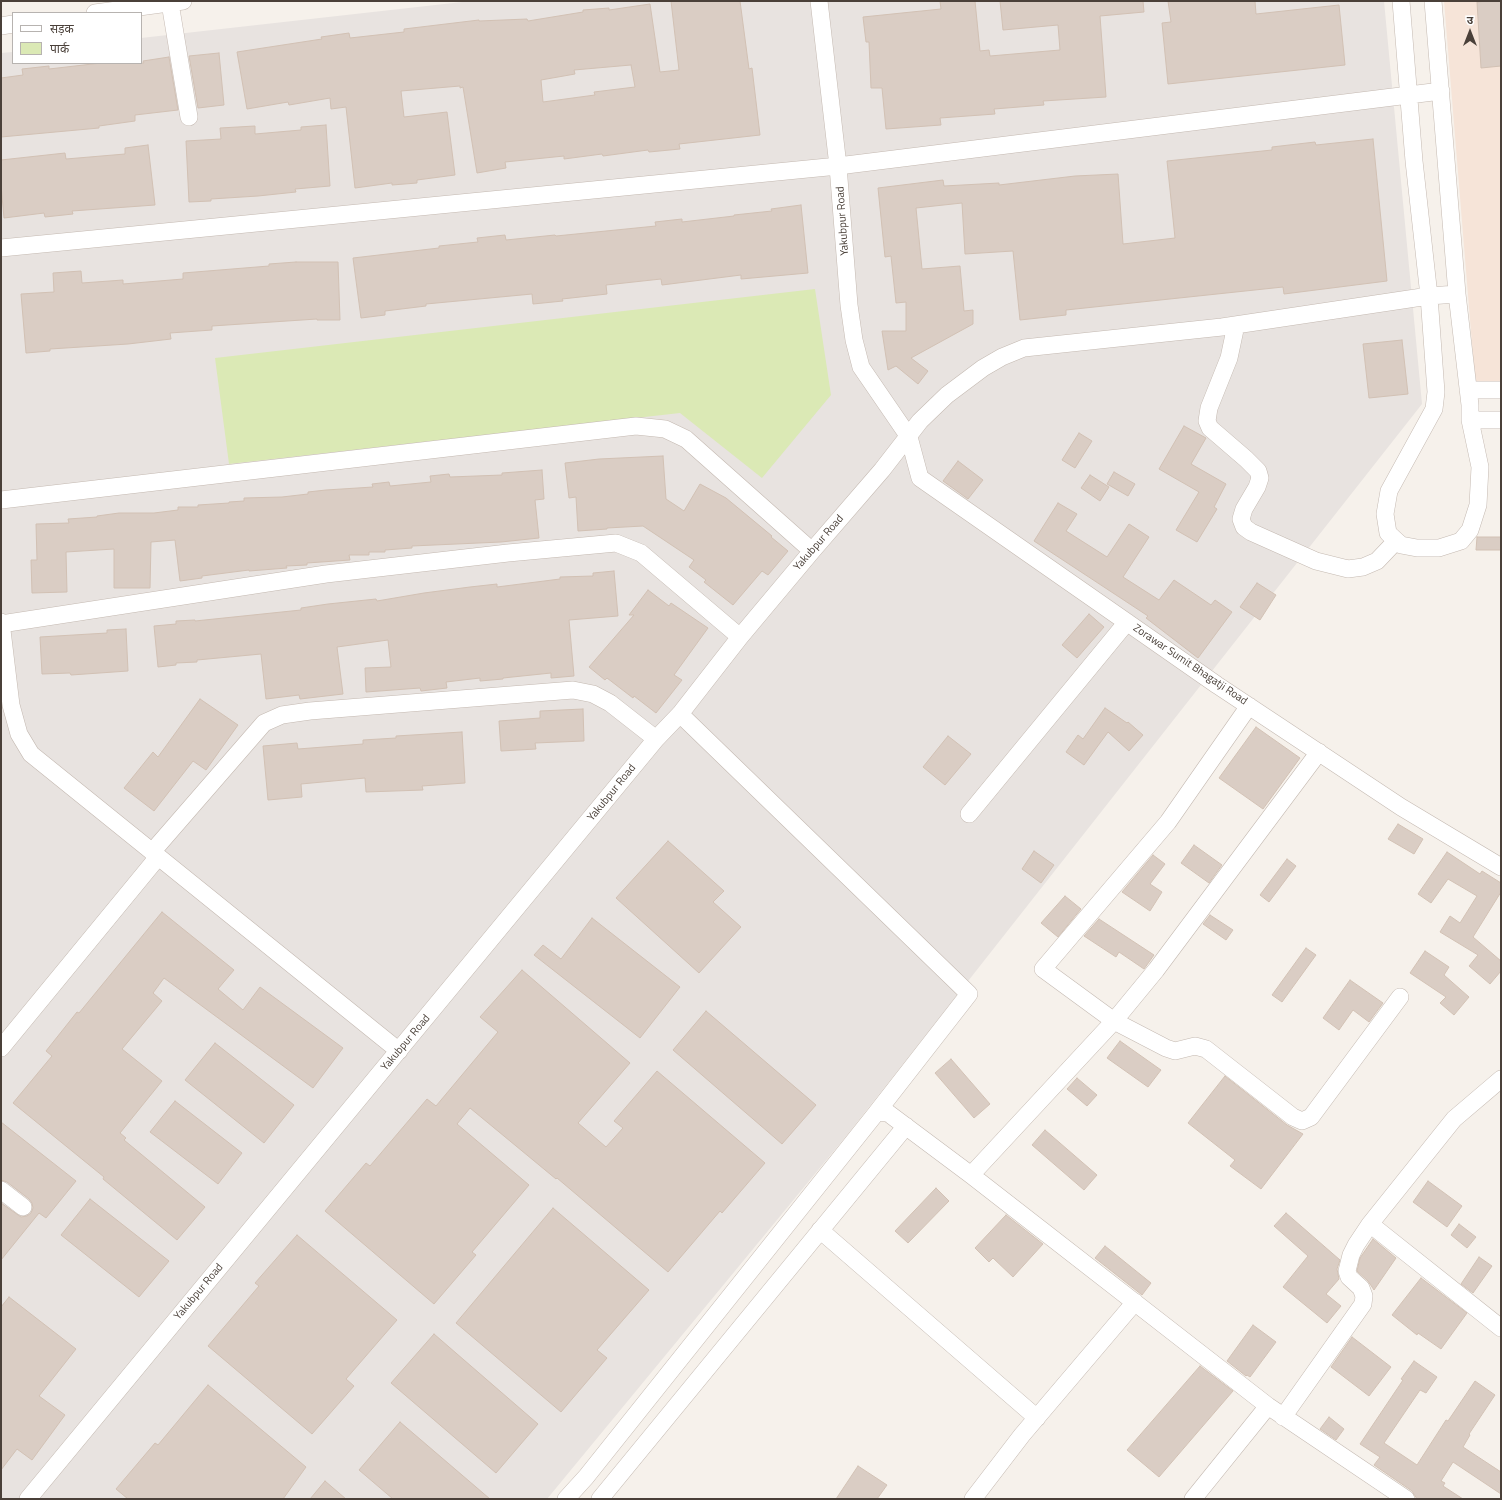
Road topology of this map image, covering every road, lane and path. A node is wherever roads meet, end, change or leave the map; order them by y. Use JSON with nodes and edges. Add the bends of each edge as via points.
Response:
{"nodes":[{"id":1,"x":819,"y":1,"type":"edge"},
{"id":2,"x":1401,"y":1,"type":"edge"},
{"id":3,"x":1433,"y":1,"type":"edge"},
{"id":4,"x":177,"y":2,"type":"edge"},
{"id":5,"x":102,"y":12,"type":"edge"},
{"id":6,"x":12,"y":24,"type":"edge"},
{"id":7,"x":1,"y":26,"type":"edge"},
{"id":8,"x":1441,"y":91,"type":"junction"},
{"id":9,"x":1409,"y":94,"type":"junction"},
{"id":10,"x":189,"y":117,"type":"dead end"},
{"id":11,"x":838,"y":166,"type":"junction"},
{"id":12,"x":1,"y":248,"type":"edge"},
{"id":13,"x":1457,"y":294,"type":"junction"},
{"id":14,"x":1429,"y":296,"type":"junction"},
{"id":15,"x":1236,"y":325,"type":"junction"},
{"id":16,"x":1468,"y":390,"type":"junction"},
{"id":17,"x":1501,"y":390,"type":"edge"},
{"id":18,"x":1470,"y":420,"type":"junction"},
{"id":19,"x":1501,"y":420,"type":"edge"},
{"id":20,"x":909,"y":437,"type":"junction"},
{"id":21,"x":1,"y":500,"type":"edge"},
{"id":22,"x":1396,"y":540,"type":"junction"},
{"id":23,"x":812,"y":551,"type":"junction"},
{"id":24,"x":1127,"y":622,"type":"junction"},
{"id":25,"x":1,"y":623,"type":"edge"},
{"id":26,"x":740,"y":637,"type":"junction"},
{"id":27,"x":1249,"y":706,"type":"junction"},
{"id":28,"x":680,"y":714,"type":"junction"},
{"id":29,"x":656,"y":739,"type":"junction"},
{"id":30,"x":1319,"y":752,"type":"junction"},
{"id":31,"x":969,"y":814,"type":"dead end"},
{"id":32,"x":155,"y":854,"type":"junction"},
{"id":33,"x":1501,"y":867,"type":"edge"},
{"id":34,"x":1400,"y":997,"type":"dead end"},
{"id":35,"x":1114,"y":1021,"type":"junction"},
{"id":36,"x":1,"y":1048,"type":"edge"},
{"id":37,"x":399,"y":1051,"type":"junction"},
{"id":38,"x":1501,"y":1079,"type":"edge"},
{"id":39,"x":877,"y":1112,"type":"junction"},
{"id":40,"x":906,"y":1126,"type":"junction"},
{"id":41,"x":971,"y":1174,"type":"junction"},
{"id":42,"x":1,"y":1190,"type":"edge"},
{"id":43,"x":23,"y":1207,"type":"dead end"},
{"id":44,"x":1370,"y":1224,"type":"junction"},
{"id":45,"x":820,"y":1230,"type":"junction"},
{"id":46,"x":1135,"y":1302,"type":"junction"},
{"id":47,"x":1501,"y":1328,"type":"edge"},
{"id":48,"x":1268,"y":1406,"type":"junction"},
{"id":49,"x":1283,"y":1417,"type":"junction"},
{"id":50,"x":1037,"y":1418,"type":"junction"},
{"id":51,"x":586,"y":1477,"type":"junction"},
{"id":52,"x":606,"y":1497,"type":"edge"},
{"id":53,"x":28,"y":1499,"type":"edge"},
{"id":54,"x":567,"y":1499,"type":"edge"},
{"id":55,"x":973,"y":1499,"type":"edge"},
{"id":56,"x":1193,"y":1499,"type":"edge"},
{"id":57,"x":1406,"y":1499,"type":"edge"}],
"edges":[{"from":1,"to":11,"type":"street","name":"Yakubpur Road"},
{"from":2,"to":9,"type":"street"},
{"from":3,"to":8,"type":"street"},
{"from":4,"to":5,"type":"street"},
{"from":4,"to":10,"type":"street"},
{"from":6,"to":7,"type":"street"},
{"from":8,"to":9,"type":"street"},
{"from":8,"to":13,"type":"street"},
{"from":9,"to":11,"type":"street"},
{"from":9,"to":14,"type":"street"},
{"from":11,"to":12,"type":"street"},
{"from":11,"to":20,"type":"street","name":"Yakubpur Road","via":[[849,306],[861,367]]},
{"from":13,"to":14,"type":"street"},
{"from":13,"to":16,"type":"street"},
{"from":14,"to":15,"type":"street"},
{"from":14,"to":22,"type":"street","via":[[1436,392],[1434,409],[1389,491],[1385,514],[1388,533]]},
{"from":15,"to":20,"type":"street","via":[[1024,348],[983,368],[947,395],[920,421]]},
{"from":15,"to":22,"type":"street","via":[[1229,358],[1209,408],[1207,421],[1210,428],[1258,471],[1260,478],[1241,519],[1244,527],[1316,561],[1348,569],[1363,567],[1377,561]]},
{"from":16,"to":17,"type":"street"},
{"from":16,"to":18,"type":"street"},
{"from":18,"to":19,"type":"street"},
{"from":18,"to":22,"type":"street","via":[[1480,467],[1478,505],[1470,530],[1460,542],[1439,548],[1417,548],[1401,545]]},
{"from":20,"to":23,"type":"street","name":"Yakubpur Road"},
{"from":20,"to":24,"type":"street","name":"Zorawar Sumit Bhagatji Road","via":[[920,478]]},
{"from":21,"to":23,"type":"street","via":[[636,426],[665,429],[686,439]]},
{"from":23,"to":26,"type":"street","name":"Yakubpur Road"},
{"from":24,"to":27,"type":"street","name":"Zorawar Sumit Bhagatji Road"},
{"from":24,"to":31,"type":"street"},
{"from":25,"to":26,"type":"street","via":[[326,574],[616,543],[641,554]]},
{"from":25,"to":32,"type":"street","via":[[11,705],[19,734],[31,754]]},
{"from":26,"to":28,"type":"street","name":"Yakubpur Road"},
{"from":27,"to":30,"type":"street","name":"Zorawar Sumit Bhagatji Road"},
{"from":27,"to":35,"type":"street","via":[[1168,822],[1043,969]]},
{"from":28,"to":29,"type":"street","name":"Yakubpur Road"},
{"from":28,"to":39,"type":"street","via":[[969,994]]},
{"from":29,"to":32,"type":"street","via":[[610,703],[593,694],[573,690],[282,715],[264,723]]},
{"from":29,"to":37,"type":"street","name":"Yakubpur Road"},
{"from":30,"to":33,"type":"street","name":"Zorawar Sumit Bhagatji Road","via":[[1401,807]]},
{"from":30,"to":35,"type":"street","via":[[1156,970]]},
{"from":32,"to":36,"type":"street"},
{"from":32,"to":37,"type":"street"},
{"from":34,"to":35,"type":"street","via":[[1311,1117],[1302,1121],[1293,1117],[1206,1049],[1195,1046],[1175,1051]]},
{"from":35,"to":41,"type":"street"},
{"from":37,"to":53,"type":"street","name":"Yakubpur Road"},
{"from":38,"to":44,"type":"street","via":[[1454,1119]]},
{"from":39,"to":40,"type":"street","via":[[888,1113]]},
{"from":39,"to":51,"type":"street"},
{"from":40,"to":41,"type":"street"},
{"from":40,"to":45,"type":"street"},
{"from":41,"to":46,"type":"street"},
{"from":42,"to":43,"type":"street"},
{"from":44,"to":47,"type":"street"},
{"from":44,"to":49,"type":"street","via":[[1351,1255],[1347,1272],[1361,1288],[1363,1304]]},
{"from":45,"to":50,"type":"street"},
{"from":45,"to":52,"type":"street"},
{"from":46,"to":48,"type":"street"},
{"from":46,"to":50,"type":"street"},
{"from":48,"to":49,"type":"street"},
{"from":48,"to":56,"type":"street"},
{"from":49,"to":57,"type":"street"},
{"from":50,"to":55,"type":"street"},
{"from":51,"to":52,"type":"street"},
{"from":51,"to":54,"type":"street"}]}
